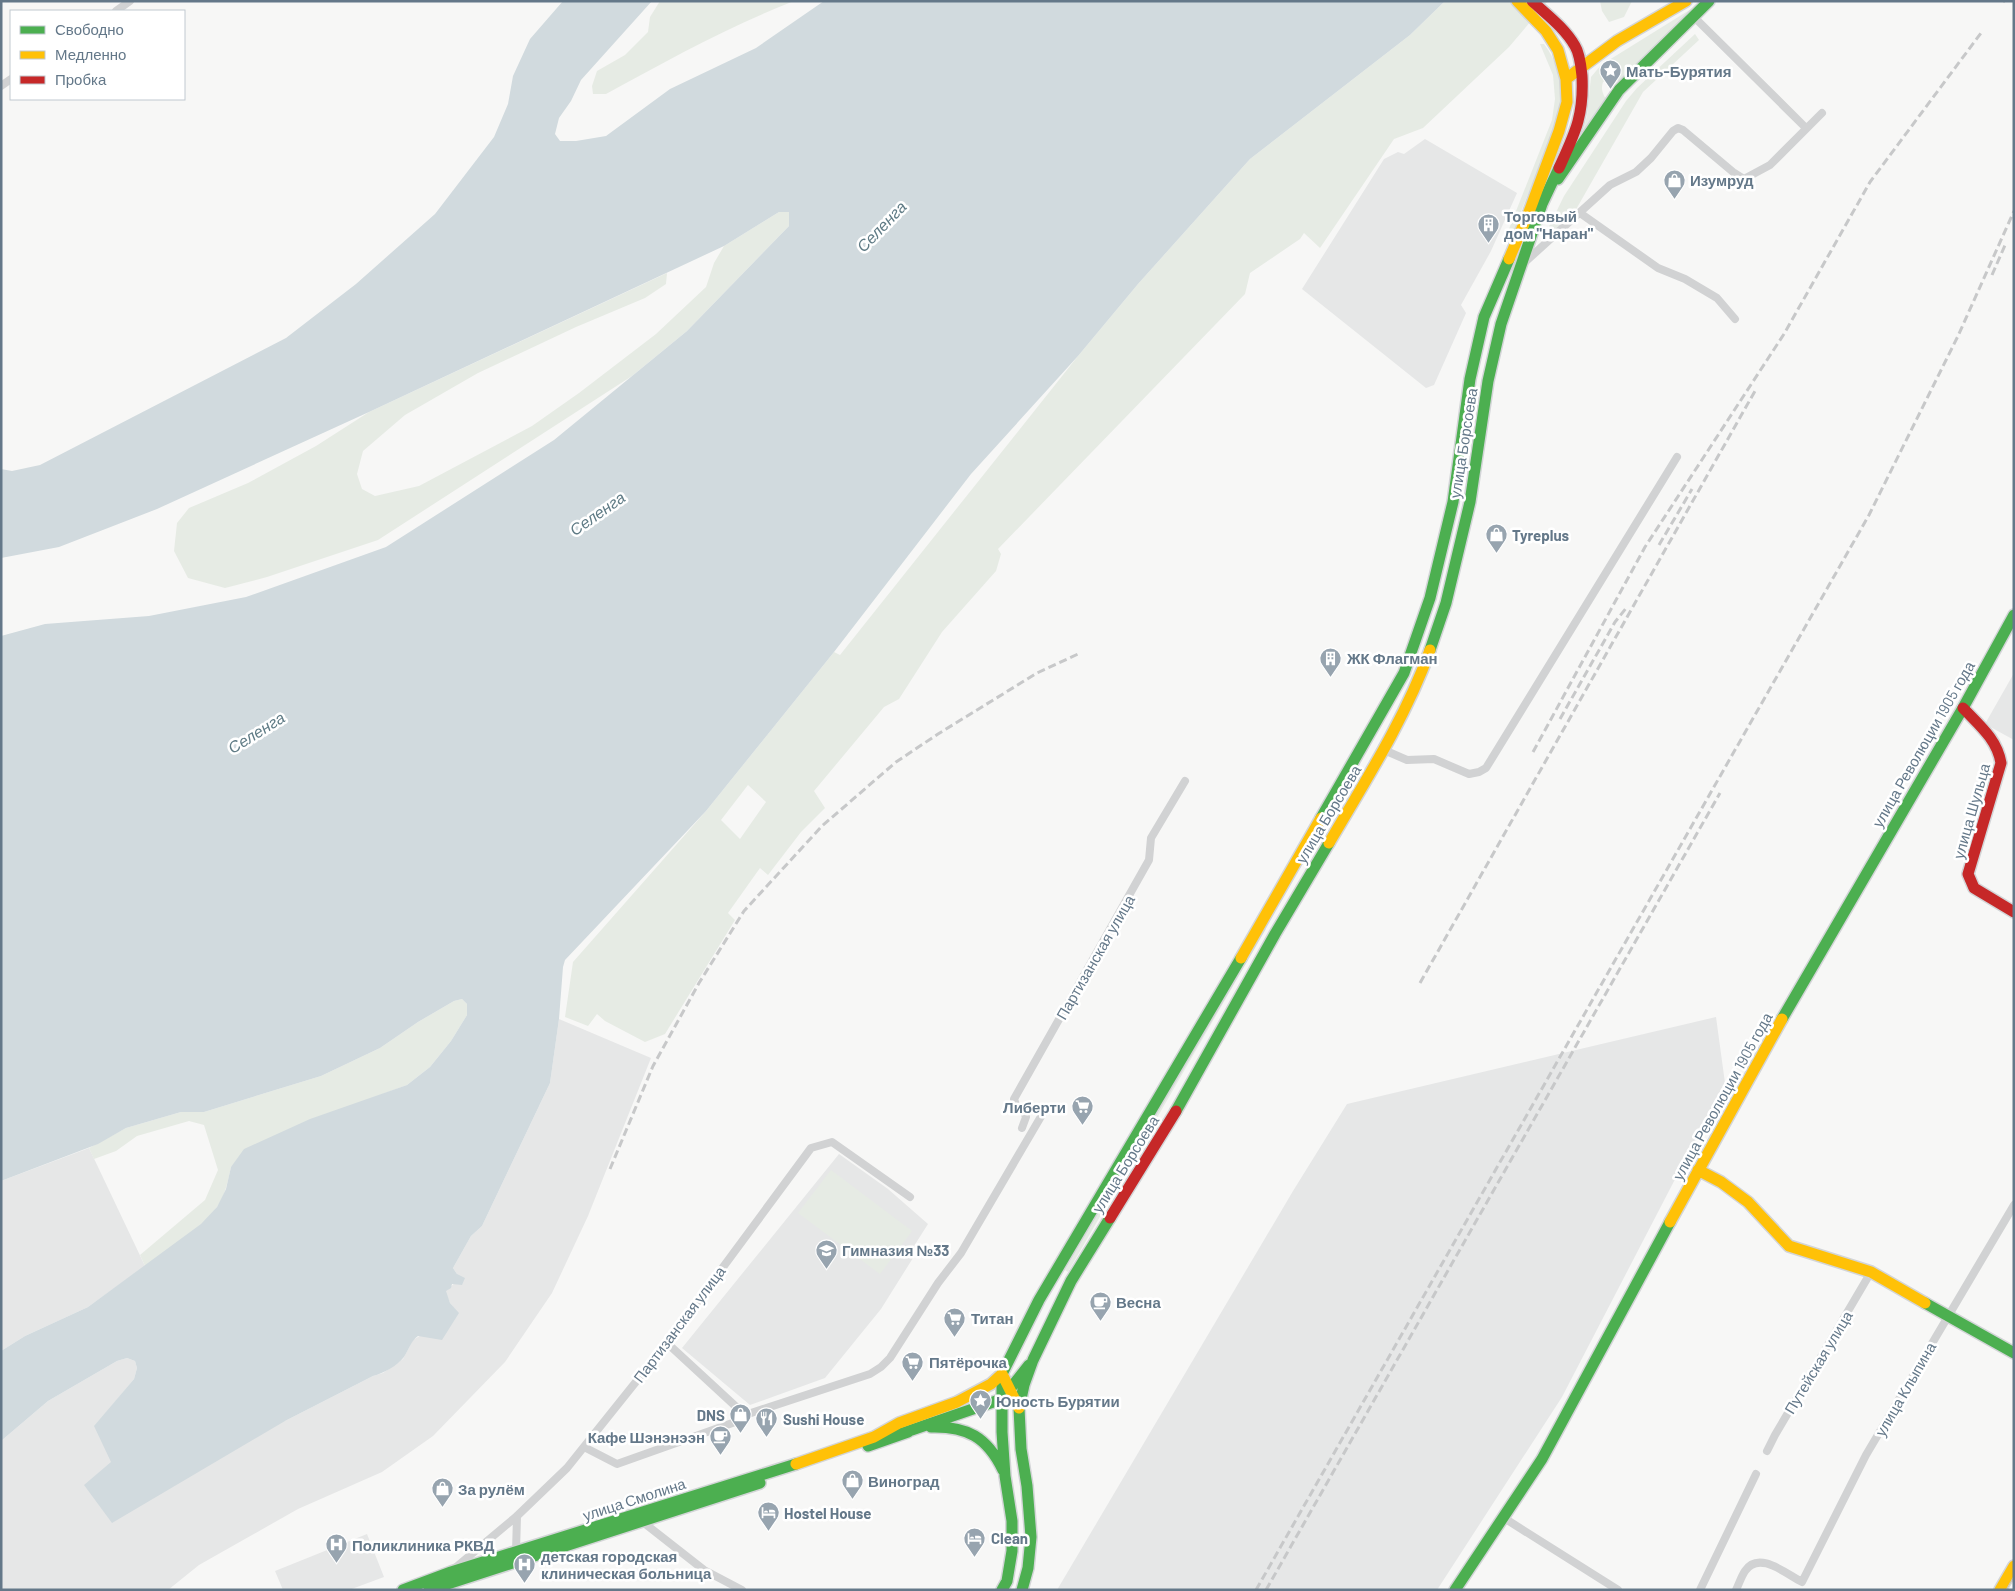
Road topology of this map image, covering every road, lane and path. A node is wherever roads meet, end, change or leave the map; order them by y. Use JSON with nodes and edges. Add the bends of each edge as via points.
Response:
{"nodes":[{"id":1,"x":130,"y":1,"type":"edge"},
{"id":2,"x":1517,"y":1,"type":"edge"},
{"id":3,"x":1532,"y":1,"type":"edge"},
{"id":4,"x":1686,"y":1,"type":"edge"},
{"id":5,"x":1709,"y":1,"type":"edge"},
{"id":6,"x":117,"y":10,"type":"edge"},
{"id":7,"x":1692,"y":16,"type":"junction"},
{"id":8,"x":1576,"y":46,"type":"junction"},
{"id":9,"x":1594,"y":56,"type":"junction"},
{"id":10,"x":1581,"y":66,"type":"junction"},
{"id":11,"x":1566,"y":79,"type":"junction"},
{"id":12,"x":1822,"y":112,"type":"dead end"},
{"id":13,"x":1806,"y":128,"type":"junction"},
{"id":14,"x":1542,"y":204,"type":"junction"},
{"id":15,"x":1580,"y":214,"type":"junction"},
{"id":16,"x":1523,"y":263,"type":"junction"},
{"id":17,"x":1735,"y":319,"type":"dead end"},
{"id":18,"x":1677,"y":457,"type":"dead end"},
{"id":19,"x":2014,"y":615,"type":"edge"},
{"id":20,"x":1963,"y":708,"type":"junction"},
{"id":21,"x":1366,"y":740,"type":"junction"},
{"id":22,"x":1384,"y":750,"type":"junction"},
{"id":23,"x":1185,"y":781,"type":"dead end"},
{"id":24,"x":2014,"y":912,"type":"edge"},
{"id":25,"x":1046,"y":1108,"type":"dead end"},
{"id":26,"x":1022,"y":1128,"type":"dead end"},
{"id":27,"x":1698,"y":1170,"type":"junction"},
{"id":28,"x":910,"y":1197,"type":"dead end"},
{"id":29,"x":2014,"y":1205,"type":"edge"},
{"id":30,"x":1056,"y":1272,"type":"junction"},
{"id":31,"x":1871,"y":1272,"type":"junction"},
{"id":32,"x":1071,"y":1281,"type":"junction"},
{"id":33,"x":1947,"y":1317,"type":"junction"},
{"id":34,"x":666,"y":1343,"type":"junction"},
{"id":35,"x":2014,"y":1353,"type":"edge"},
{"id":36,"x":1033,"y":1360,"type":"junction"},
{"id":37,"x":1002,"y":1374,"type":"junction"},
{"id":38,"x":1011,"y":1389,"type":"junction"},
{"id":39,"x":1002,"y":1399,"type":"junction"},
{"id":40,"x":1019,"y":1408,"type":"junction"},
{"id":41,"x":745,"y":1415,"type":"junction"},
{"id":42,"x":922,"y":1428,"type":"junction"},
{"id":43,"x":908,"y":1432,"type":"junction"},
{"id":44,"x":874,"y":1436,"type":"junction"},
{"id":45,"x":584,"y":1447,"type":"junction"},
{"id":46,"x":1766,"y":1451,"type":"dead end"},
{"id":47,"x":1756,"y":1474,"type":"dead end"},
{"id":48,"x":1005,"y":1476,"type":"junction"},
{"id":49,"x":517,"y":1516,"type":"junction"},
{"id":50,"x":637,"y":1518,"type":"junction"},
{"id":51,"x":1504,"y":1518,"type":"junction"},
{"id":52,"x":516,"y":1552,"type":"junction"},
{"id":53,"x":2014,"y":1566,"type":"edge"},
{"id":54,"x":451,"y":1572,"type":"junction"},
{"id":55,"x":433,"y":1587,"type":"edge"},
{"id":56,"x":402,"y":1590,"type":"edge"},
{"id":57,"x":742,"y":1590,"type":"edge"},
{"id":58,"x":1002,"y":1590,"type":"edge"},
{"id":59,"x":1022,"y":1590,"type":"edge"},
{"id":60,"x":1455,"y":1590,"type":"edge"},
{"id":61,"x":1618,"y":1590,"type":"edge"},
{"id":62,"x":1700,"y":1590,"type":"edge"},
{"id":63,"x":1736,"y":1590,"type":"edge"},
{"id":64,"x":2000,"y":1590,"type":"edge"}],
"edges":[{"from":1,"to":6,"type":"street"},
{"from":2,"to":11,"type":"main road","name":"улица Борсоева","via":[[1546,31],[1558,50]]},
{"from":3,"to":8,"type":"main road","name":"улица Борсоева"},
{"from":4,"to":9,"type":"main road"},
{"from":5,"to":7,"type":"main road"},
{"from":7,"to":13,"type":"street"},
{"from":7,"to":14,"type":"main road","via":[[1619,90]]},
{"from":8,"to":9,"type":"main road"},
{"from":8,"to":10,"type":"main road","name":"улица Борсоева"},
{"from":9,"to":10,"type":"main road"},
{"from":10,"to":11,"type":"main road"},
{"from":10,"to":14,"type":"main road","name":"улица Борсоева","via":[[1583,100],[1576,132]]},
{"from":11,"to":21,"type":"main road","name":"улица Борсоева","via":[[1567,102],[1559,131],[1484,317],[1470,379],[1453,502],[1430,598],[1404,673]]},
{"from":12,"to":13,"type":"street"},
{"from":13,"to":15,"type":"street","via":[[1770,165],[1744,179],[1678,128],[1636,172],[1610,185]]},
{"from":14,"to":16,"type":"main road","name":"улица Борсоева"},
{"from":15,"to":16,"type":"street"},
{"from":15,"to":17,"type":"street","via":[[1658,268],[1717,298]]},
{"from":16,"to":22,"type":"main road","name":"улица Борсоева","via":[[1493,353],[1470,502],[1446,603],[1419,680]]},
{"from":18,"to":22,"type":"street","via":[[1486,768],[1469,774],[1434,759],[1407,760]]},
{"from":19,"to":20,"type":"main road","name":"улица Революции 1905 года"},
{"from":20,"to":24,"type":"main road","name":"улица Шульца","via":[[1996,744],[2000,753],[2000,763],[1968,874],[1970,882],[1974,888]]},
{"from":20,"to":27,"type":"main road","name":"улица Революции 1905 года"},
{"from":21,"to":22,"type":"main road"},
{"from":21,"to":30,"type":"main road","name":"улица Борсоева"},
{"from":22,"to":32,"type":"main road","name":"улица Борсоева","via":[[1275,934],[1166,1129]]},
{"from":23,"to":26,"type":"street","name":"Партизанская улица","via":[[1151,838],[1150,860],[1014,1099],[1026,1117]]},
{"from":25,"to":41,"type":"street","via":[[961,1253],[882,1367],[870,1374]]},
{"from":27,"to":31,"type":"main road","via":[[1748,1202],[1789,1246]]},
{"from":27,"to":51,"type":"main road","name":"улица Революции 1905 года","via":[[1542,1459]]},
{"from":28,"to":34,"type":"street","name":"Партизанская улица","via":[[832,1142],[811,1148]]},
{"from":29,"to":33,"type":"street","name":"улица Клыпина"},
{"from":30,"to":32,"type":"main road"},
{"from":30,"to":37,"type":"main road","name":"улица Борсоева"},
{"from":31,"to":33,"type":"main road"},
{"from":31,"to":46,"type":"street","name":"Путейская улица"},
{"from":32,"to":36,"type":"main road","name":"улица Борсоева"},
{"from":33,"to":35,"type":"main road"},
{"from":33,"to":63,"type":"street","name":"улица Клыпина","via":[[1866,1454],[1802,1582],[1765,1562],[1755,1562],[1746,1570]]},
{"from":34,"to":41,"type":"street"},
{"from":34,"to":45,"type":"street","name":"Партизанская улица"},
{"from":36,"to":38,"type":"main road","name":"улица Смолина"},
{"from":36,"to":40,"type":"main road","name":"улица Борсоева"},
{"from":37,"to":38,"type":"main road"},
{"from":37,"to":39,"type":"main road","name":"улица Борсоева"},
{"from":37,"to":44,"type":"main road","name":"улица Смолина","via":[[991,1384],[957,1402],[899,1423]]},
{"from":38,"to":39,"type":"main road","name":"улица Смолина"},
{"from":38,"to":40,"type":"main road"},
{"from":39,"to":42,"type":"main road","name":"улица Смолина"},
{"from":39,"to":48,"type":"main road","name":"улица Борсоева"},
{"from":40,"to":59,"type":"main road","name":"улица Борсоева","via":[[1031,1537]]},
{"from":41,"to":45,"type":"street","via":[[738,1421],[617,1464]]},
{"from":42,"to":43,"type":"main road","name":"улица Смолина"},
{"from":42,"to":48,"type":"main road","via":[[962,1428],[990,1446]]},
{"from":43,"to":44,"type":"main road","name":"улица Смолина"},
{"from":43,"to":50,"type":"main road","via":[[739,1490]]},
{"from":44,"to":50,"type":"main road","name":"улица Смолина"},
{"from":45,"to":49,"type":"street","name":"Партизанская улица"},
{"from":47,"to":62,"type":"street"},
{"from":48,"to":58,"type":"main road","name":"улица Борсоева","via":[[1012,1543]]},
{"from":49,"to":52,"type":"street"},
{"from":49,"to":54,"type":"street","name":"Партизанская улица"},
{"from":50,"to":52,"type":"main road","name":"улица Смолина"},
{"from":50,"to":55,"type":"main road"},
{"from":50,"to":57,"type":"street","via":[[704,1570]]},
{"from":51,"to":60,"type":"main road","name":"улица Революции 1905 года"},
{"from":51,"to":61,"type":"street"},
{"from":52,"to":54,"type":"main road","name":"улица Смолина"},
{"from":53,"to":64,"type":"main road"},
{"from":54,"to":55,"type":"main road","name":"улица Смолина"},
{"from":55,"to":56,"type":"main road","name":"улица Смолина"}]}
